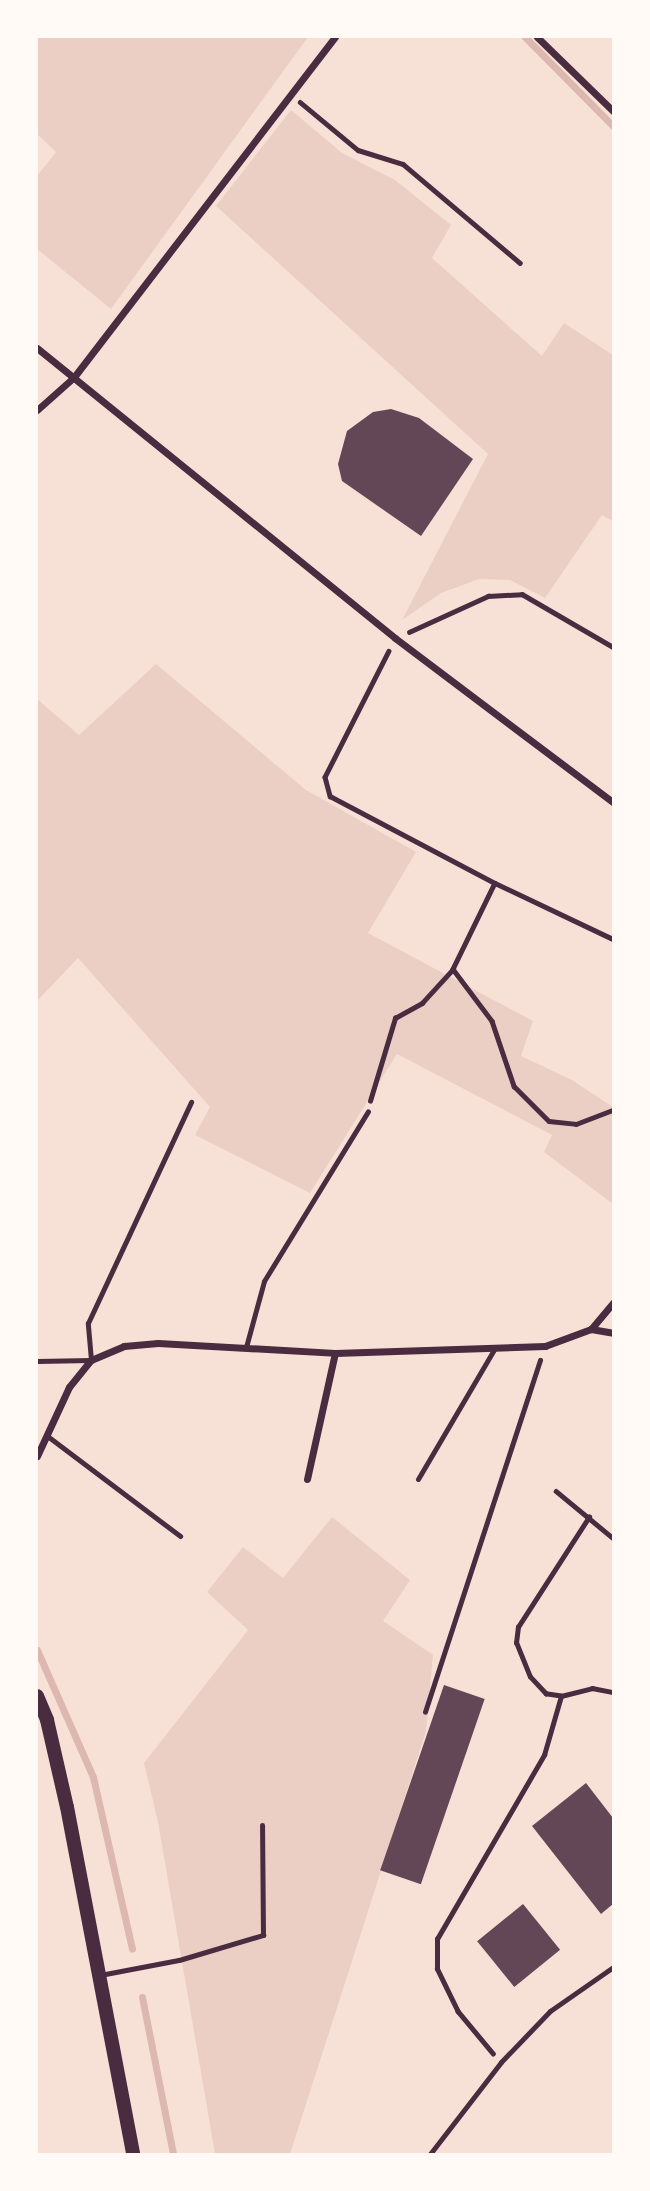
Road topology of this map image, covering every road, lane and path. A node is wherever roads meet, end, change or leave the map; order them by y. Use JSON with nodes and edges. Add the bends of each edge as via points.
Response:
{"nodes":[{"id":1,"x":335,"y":37,"type":"edge"},
{"id":2,"x":537,"y":37,"type":"edge"},
{"id":3,"x":292,"y":96,"type":"junction"},
{"id":4,"x":613,"y":111,"type":"edge"},
{"id":5,"x":520,"y":262,"type":"dead end"},
{"id":6,"x":37,"y":348,"type":"edge"},
{"id":7,"x":75,"y":377,"type":"junction"},
{"id":8,"x":37,"y":410,"type":"edge"},
{"id":9,"x":395,"y":638,"type":"junction"},
{"id":10,"x":613,"y":647,"type":"edge"},
{"id":11,"x":613,"y":802,"type":"edge"},
{"id":12,"x":495,"y":883,"type":"junction"},
{"id":13,"x":613,"y":939,"type":"edge"},
{"id":14,"x":453,"y":969,"type":"junction"},
{"id":15,"x":191,"y":1102,"type":"dead end"},
{"id":16,"x":613,"y":1110,"type":"edge"},
{"id":17,"x":368,"y":1111,"type":"joint"},
{"id":18,"x":613,"y":1303,"type":"edge"},
{"id":19,"x":591,"y":1329,"type":"junction"},
{"id":20,"x":613,"y":1333,"type":"edge"},
{"id":21,"x":545,"y":1346,"type":"junction"},
{"id":22,"x":246,"y":1347,"type":"junction"},
{"id":23,"x":495,"y":1348,"type":"junction"},
{"id":24,"x":335,"y":1353,"type":"junction"},
{"id":25,"x":91,"y":1360,"type":"junction"},
{"id":26,"x":37,"y":1361,"type":"edge"},
{"id":27,"x":46,"y":1435,"type":"junction"},
{"id":28,"x":37,"y":1455,"type":"edge"},
{"id":29,"x":307,"y":1479,"type":"dead end"},
{"id":30,"x":418,"y":1479,"type":"dead end"},
{"id":31,"x":556,"y":1491,"type":"dead end"},
{"id":32,"x":589,"y":1517,"type":"junction"},
{"id":33,"x":180,"y":1536,"type":"dead end"},
{"id":34,"x":613,"y":1538,"type":"edge"},
{"id":35,"x":613,"y":1692,"type":"edge"},
{"id":36,"x":37,"y":1696,"type":"edge"},
{"id":37,"x":561,"y":1696,"type":"junction"},
{"id":38,"x":425,"y":1712,"type":"dead end"},
{"id":39,"x":262,"y":1825,"type":"dead end"},
{"id":40,"x":613,"y":1967,"type":"edge"},
{"id":41,"x":100,"y":1975,"type":"junction"},
{"id":42,"x":501,"y":2062,"type":"junction"},
{"id":43,"x":133,"y":2154,"type":"edge"},
{"id":44,"x":430,"y":2154,"type":"edge"}],
"edges":[{"from":1,"to":3,"type":"street"},
{"from":2,"to":4,"type":"street"},
{"from":3,"to":5,"type":"path","via":[[358,150],[403,164],[424,178]]},
{"from":3,"to":7,"type":"street"},
{"from":6,"to":7,"type":"street"},
{"from":7,"to":8,"type":"street"},
{"from":7,"to":9,"type":"street"},
{"from":9,"to":10,"type":"path","via":[[488,596],[522,594]]},
{"from":9,"to":11,"type":"street"},
{"from":9,"to":12,"type":"path","via":[[325,777],[330,796]]},
{"from":12,"to":13,"type":"path"},
{"from":12,"to":14,"type":"path"},
{"from":14,"to":16,"type":"path","via":[[492,1021],[514,1086],[549,1121],[576,1124]]},
{"from":14,"to":17,"type":"path","via":[[422,1003],[395,1018]]},
{"from":15,"to":25,"type":"lane","via":[[88,1323]]},
{"from":17,"to":22,"type":"lane","via":[[264,1281]]},
{"from":18,"to":19,"type":"street"},
{"from":19,"to":20,"type":"street"},
{"from":19,"to":21,"type":"street"},
{"from":21,"to":23,"type":"street"},
{"from":21,"to":38,"type":"path"},
{"from":22,"to":24,"type":"street"},
{"from":22,"to":25,"type":"street","via":[[158,1343],[124,1346]]},
{"from":23,"to":24,"type":"street"},
{"from":23,"to":30,"type":"lane"},
{"from":24,"to":29,"type":"street"},
{"from":25,"to":26,"type":"lane"},
{"from":25,"to":27,"type":"street","via":[[69,1387]]},
{"from":27,"to":28,"type":"street"},
{"from":27,"to":33,"type":"lane"},
{"from":31,"to":32,"type":"path"},
{"from":32,"to":34,"type":"path"},
{"from":32,"to":37,"type":"path","via":[[518,1627],[516,1643],[530,1677],[546,1694]]},
{"from":35,"to":37,"type":"path","via":[[592,1688]]},
{"from":36,"to":41,"type":"main road","via":[[47,1720]]},
{"from":37,"to":42,"type":"path","via":[[544,1755],[437,1939],[436,1969],[457,2012]]},
{"from":39,"to":41,"type":"lane","via":[[263,1935],[178,1960]]},
{"from":40,"to":42,"type":"lane","via":[[550,2011]]},
{"from":41,"to":43,"type":"main road"},
{"from":42,"to":44,"type":"lane"}]}
